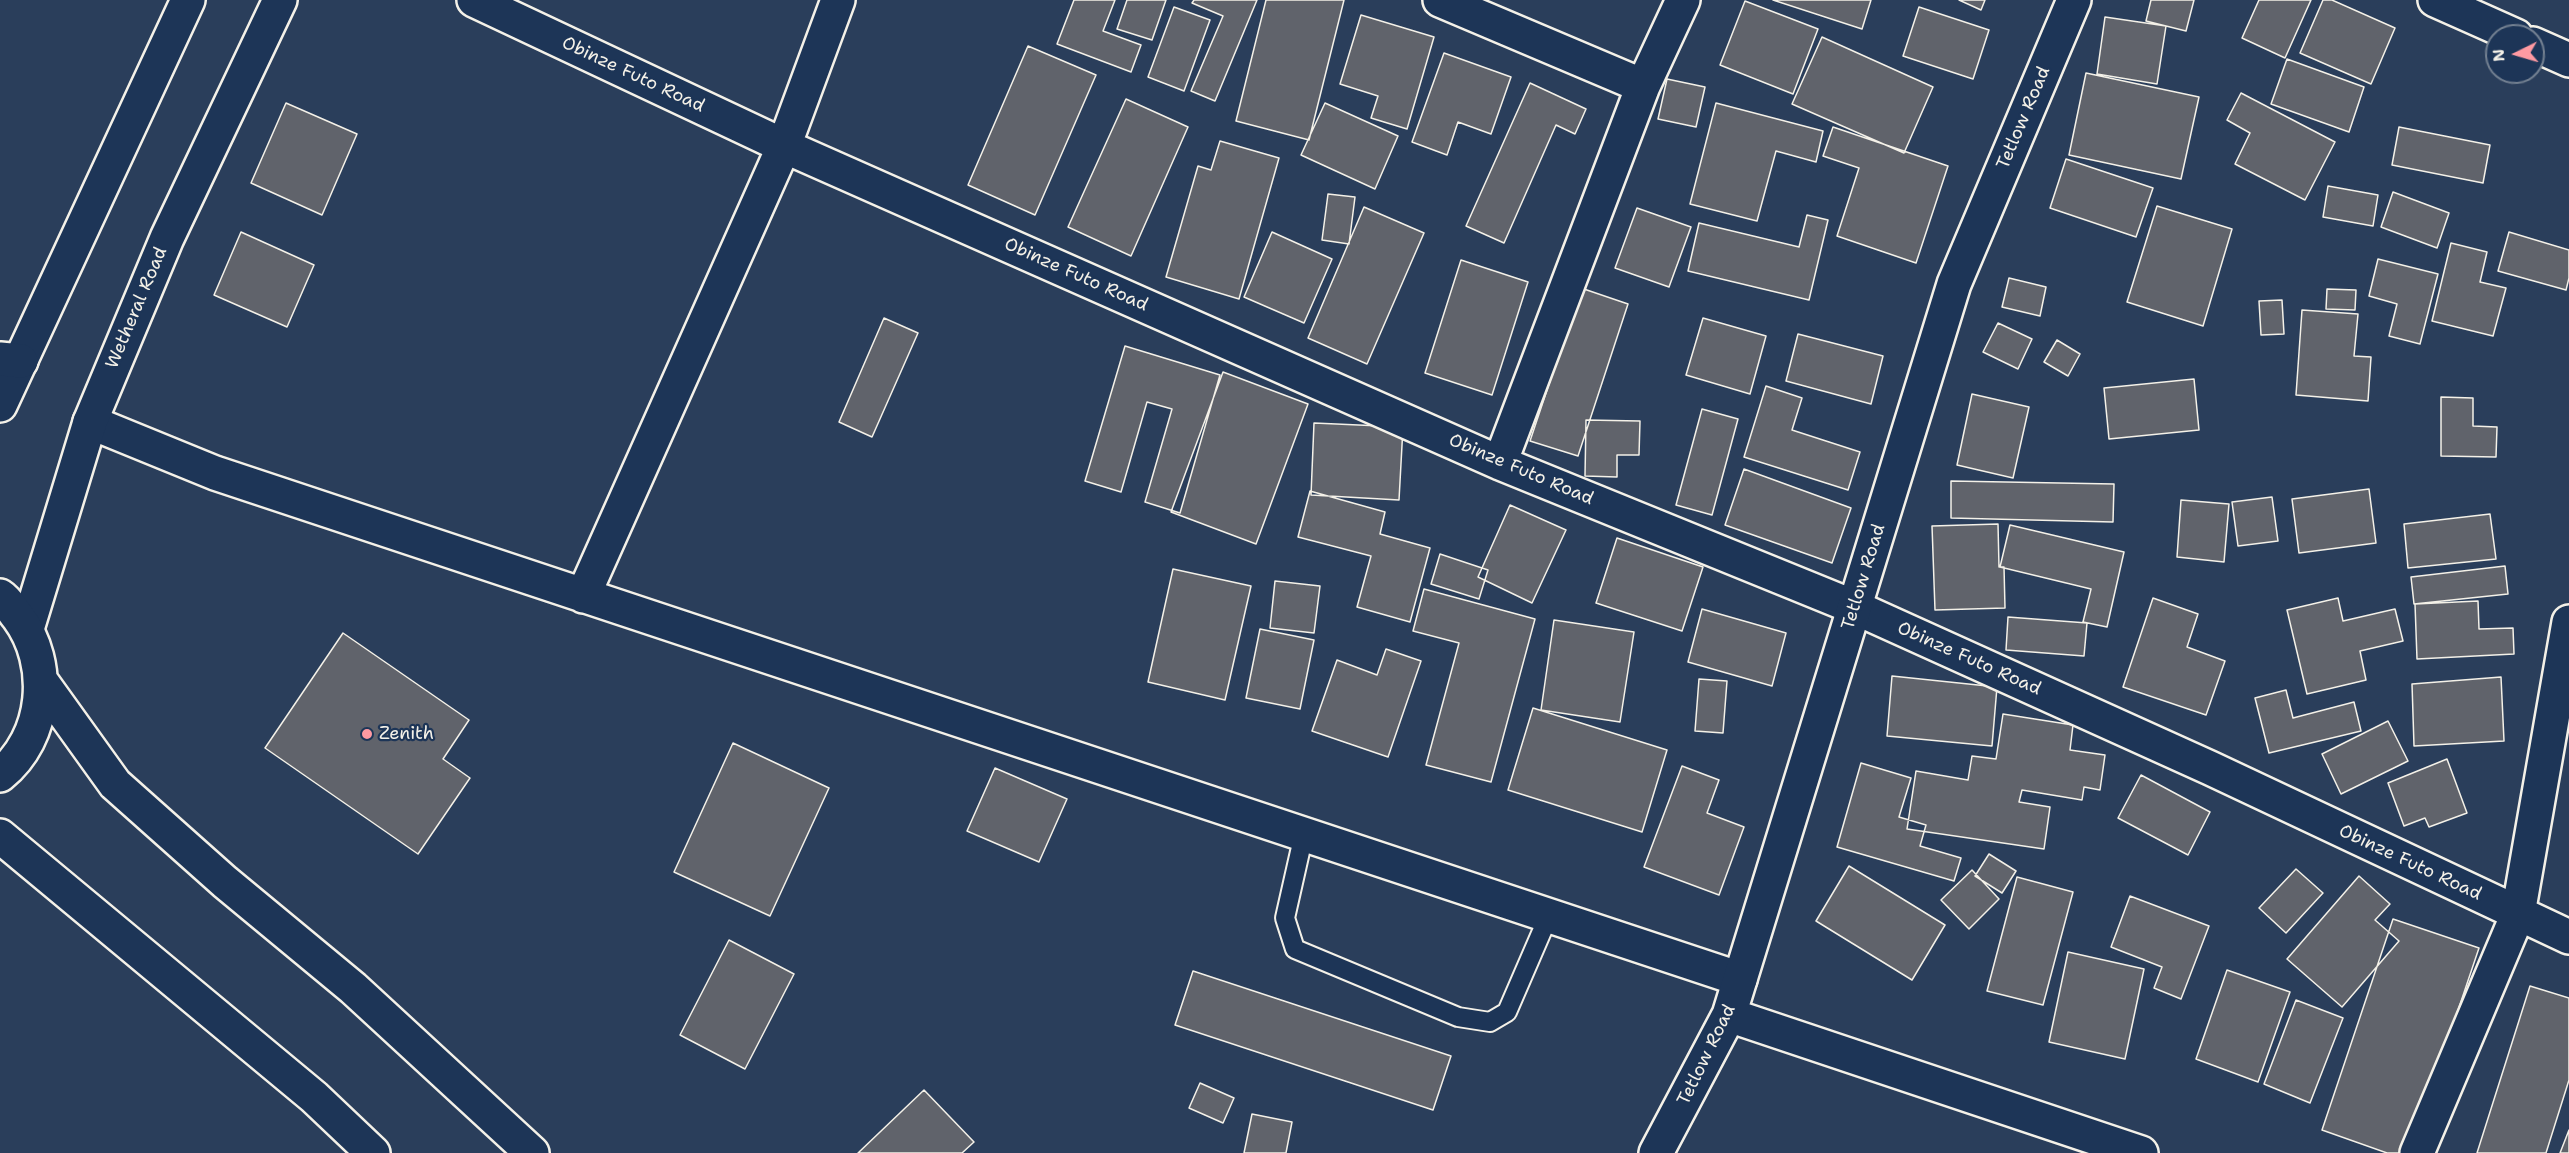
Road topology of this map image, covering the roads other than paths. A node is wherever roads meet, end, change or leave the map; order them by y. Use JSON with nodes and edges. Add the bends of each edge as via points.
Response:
{"nodes":[{"id":1,"x":188,"y":0,"type":"edge"},
{"id":2,"x":280,"y":0,"type":"edge"},
{"id":3,"x":474,"y":0,"type":"edge"},
{"id":4,"x":838,"y":0,"type":"edge"},
{"id":5,"x":1440,"y":0,"type":"edge"},
{"id":6,"x":1683,"y":0,"type":"edge"},
{"id":7,"x":2074,"y":0,"type":"edge"},
{"id":8,"x":2435,"y":0,"type":"edge"},
{"id":9,"x":2489,"y":24,"type":"edge"},
{"id":10,"x":2545,"y":49,"type":"edge"},
{"id":11,"x":2569,"y":60,"type":"edge"},
{"id":12,"x":1644,"y":86,"type":"junction"},
{"id":13,"x":784,"y":146,"type":"junction"},
{"id":14,"x":10,"y":360,"type":"edge"},
{"id":15,"x":0,"y":405,"type":"edge"},
{"id":16,"x":90,"y":422,"type":"junction"},
{"id":17,"x":1500,"y":463,"type":"junction"},
{"id":18,"x":0,"y":596,"type":"edge"},
{"id":19,"x":583,"y":596,"type":"junction"},
{"id":20,"x":1854,"y":607,"type":"junction"},
{"id":21,"x":2569,"y":621,"type":"edge"},
{"id":22,"x":27,"y":629,"type":"junction"},
{"id":23,"x":41,"y":681,"type":"junction"},
{"id":24,"x":0,"y":775,"type":"edge"},
{"id":25,"x":1305,"y":834,"type":"junction"},
{"id":26,"x":0,"y":836,"type":"edge"},
{"id":27,"x":2518,"y":914,"type":"junction"},
{"id":28,"x":1549,"y":915,"type":"junction"},
{"id":29,"x":2569,"y":937,"type":"edge"},
{"id":30,"x":1740,"y":979,"type":"junction"},
{"id":31,"x":1729,"y":1015,"type":"junction"},
{"id":32,"x":373,"y":1153,"type":"edge"},
{"id":33,"x":532,"y":1153,"type":"edge"},
{"id":34,"x":1656,"y":1153,"type":"edge"},
{"id":35,"x":2141,"y":1153,"type":"edge"},
{"id":36,"x":2417,"y":1153,"type":"edge"}],
"edges":[{"from":1,"to":14,"type":"street"},
{"from":2,"to":16,"type":"street","name":"Wetheral Road","via":[[167,238]]},
{"from":3,"to":13,"type":"street","name":"Obinze Futo Road"},
{"from":4,"to":13,"type":"street"},
{"from":5,"to":12,"type":"street"},
{"from":6,"to":12,"type":"street"},
{"from":7,"to":20,"type":"street","name":"Tetlow Road","via":[[1954,284]]},
{"from":8,"to":9,"type":"street"},
{"from":10,"to":11,"type":"street"},
{"from":12,"to":17,"type":"street"},
{"from":13,"to":17,"type":"street","name":"Obinze Futo Road"},
{"from":13,"to":19,"type":"street"},
{"from":14,"to":15,"type":"street"},
{"from":16,"to":19,"type":"street","via":[[215,473]]},
{"from":16,"to":22,"type":"street","name":"Wetheral Road"},
{"from":17,"to":20,"type":"street","name":"Obinze Futo Road"},
{"from":18,"to":22,"type":"street"},
{"from":19,"to":25,"type":"street"},
{"from":20,"to":27,"type":"street","name":"Obinze Futo Road","via":[[2210,768]]},
{"from":20,"to":30,"type":"street","name":"Tetlow Road"},
{"from":21,"to":27,"type":"street"},
{"from":22,"to":23,"type":"street","via":[[37,654]]},
{"from":23,"to":24,"type":"street","via":[[38,712],[28,742]]},
{"from":23,"to":33,"type":"street","via":[[115,784],[353,988]]},
{"from":25,"to":28,"type":"street"},
{"from":25,"to":28,"type":"lane","via":[[1285,918],[1295,949],[1458,1017],[1490,1022],[1507,1012]]},
{"from":26,"to":32,"type":"street","via":[[314,1097]]},
{"from":27,"to":29,"type":"street","name":"Obinze Futo Road"},
{"from":27,"to":36,"type":"street"},
{"from":28,"to":30,"type":"street"},
{"from":30,"to":31,"type":"street","name":"Tetlow Road"},
{"from":31,"to":34,"type":"street","name":"Tetlow Road"},
{"from":31,"to":35,"type":"street"}]}
